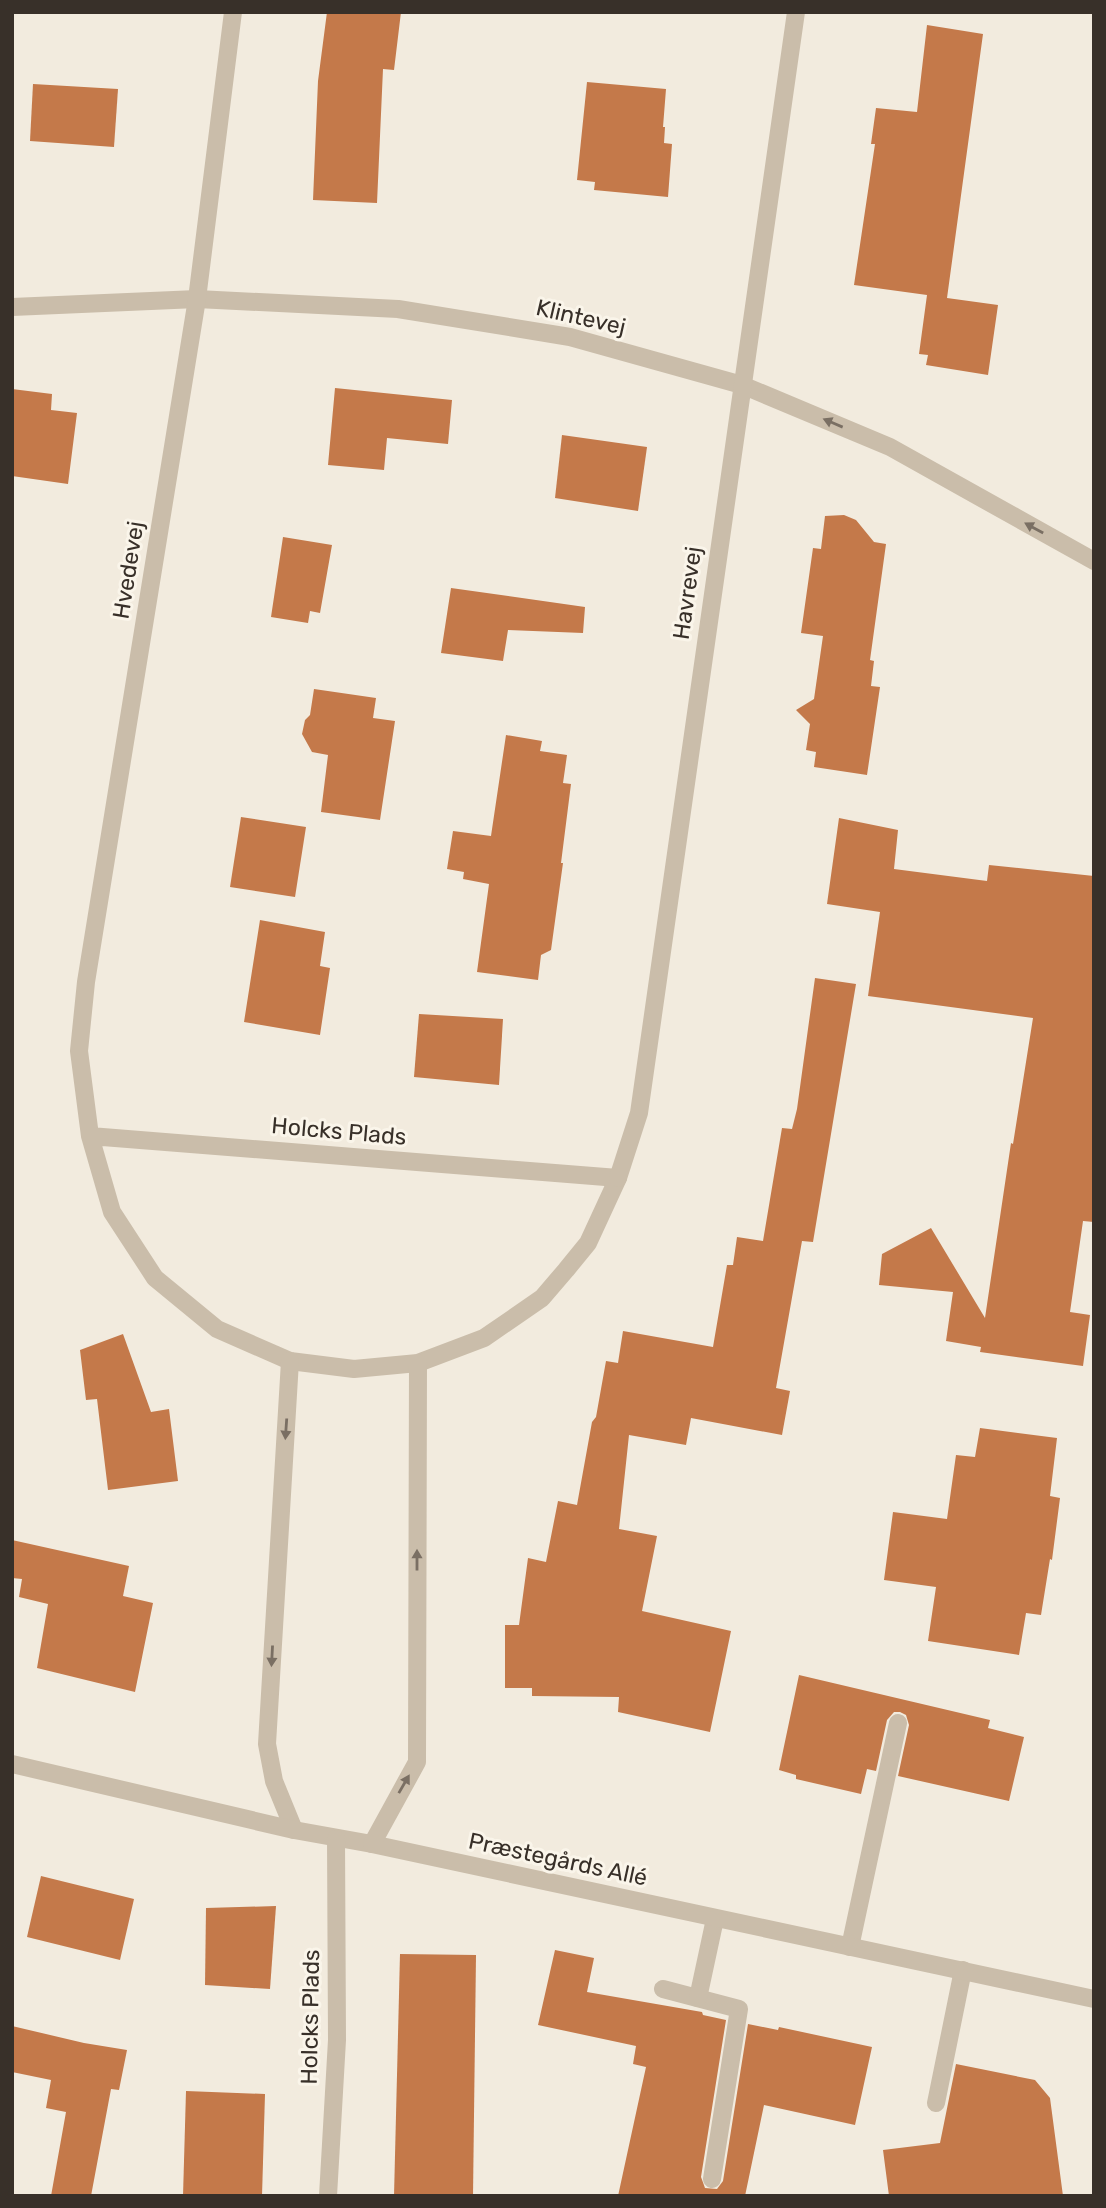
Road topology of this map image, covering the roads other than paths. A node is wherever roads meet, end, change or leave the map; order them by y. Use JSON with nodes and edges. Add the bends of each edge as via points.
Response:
{"nodes":[{"id":1,"x":233,"y":12,"type":"edge"},
{"id":2,"x":796,"y":12,"type":"edge"},
{"id":3,"x":197,"y":299,"type":"junction"},
{"id":4,"x":12,"y":307,"type":"edge"},
{"id":5,"x":742,"y":385,"type":"junction"},
{"id":6,"x":1094,"y":561,"type":"edge"},
{"id":7,"x":90,"y":1136,"type":"junction"},
{"id":8,"x":618,"y":1178,"type":"junction"},
{"id":9,"x":290,"y":1361,"type":"junction"},
{"id":10,"x":418,"y":1363,"type":"junction"},
{"id":11,"x":898,"y":1723,"type":"dead end"},
{"id":12,"x":12,"y":1764,"type":"edge"},
{"id":13,"x":294,"y":1830,"type":"junction"},
{"id":14,"x":336,"y":1839,"type":"junction"},
{"id":15,"x":372,"y":1844,"type":"junction"},
{"id":16,"x":715,"y":1919,"type":"junction"},
{"id":17,"x":850,"y":1947,"type":"junction"},
{"id":18,"x":963,"y":1970,"type":"junction"},
{"id":19,"x":663,"y":1989,"type":"dead end"},
{"id":20,"x":698,"y":1998,"type":"junction"},
{"id":21,"x":1094,"y":1998,"type":"edge"},
{"id":22,"x":936,"y":2103,"type":"dead end"},
{"id":23,"x":712,"y":2179,"type":"dead end"},
{"id":24,"x":328,"y":2196,"type":"edge"}],
"edges":[{"from":1,"to":3,"type":"street","name":"Hvedevej"},
{"from":2,"to":5,"type":"street","name":"Havrevej"},
{"from":3,"to":4,"type":"street","name":"Klintevej"},
{"from":3,"to":5,"type":"street","name":"Klintevej","via":[[410,311],[570,337]]},
{"from":3,"to":7,"type":"street","name":"Hvedevej","via":[[86,982],[79,1051]]},
{"from":6,"to":5,"type":"street","name":"Klintevej","one_way":true,"via":[[890,447]]},
{"from":5,"to":8,"type":"street","name":"Havrevej","via":[[639,1112]]},
{"from":7,"to":8,"type":"street","name":"Holcks Plads"},
{"from":7,"to":9,"type":"street","via":[[112,1212],[155,1278],[216,1329]]},
{"from":8,"to":10,"type":"street","via":[[588,1243],[542,1298],[484,1338]]},
{"from":9,"to":10,"type":"street","via":[[354,1369]]},
{"from":9,"to":13,"type":"street","one_way":true,"via":[[267,1744],[274,1781]]},
{"from":15,"to":10,"type":"street","one_way":true,"via":[[417,1762]]},
{"from":11,"to":17,"type":"street"},
{"from":12,"to":13,"type":"street","name":"Præstegårds Allé"},
{"from":13,"to":14,"type":"street","name":"Præstegårds Allé"},
{"from":14,"to":15,"type":"street","name":"Præstegårds Allé"},
{"from":14,"to":24,"type":"street","name":"Holcks Plads","via":[[337,2040]]},
{"from":15,"to":16,"type":"street","name":"Præstegårds Allé"},
{"from":16,"to":17,"type":"street","name":"Præstegårds Allé"},
{"from":16,"to":20,"type":"street"},
{"from":17,"to":18,"type":"street","name":"Præstegårds Allé"},
{"from":18,"to":21,"type":"street","name":"Præstegårds Allé"},
{"from":18,"to":22,"type":"street"},
{"from":19,"to":20,"type":"street"},
{"from":20,"to":23,"type":"street","via":[[739,2009]]}]}
